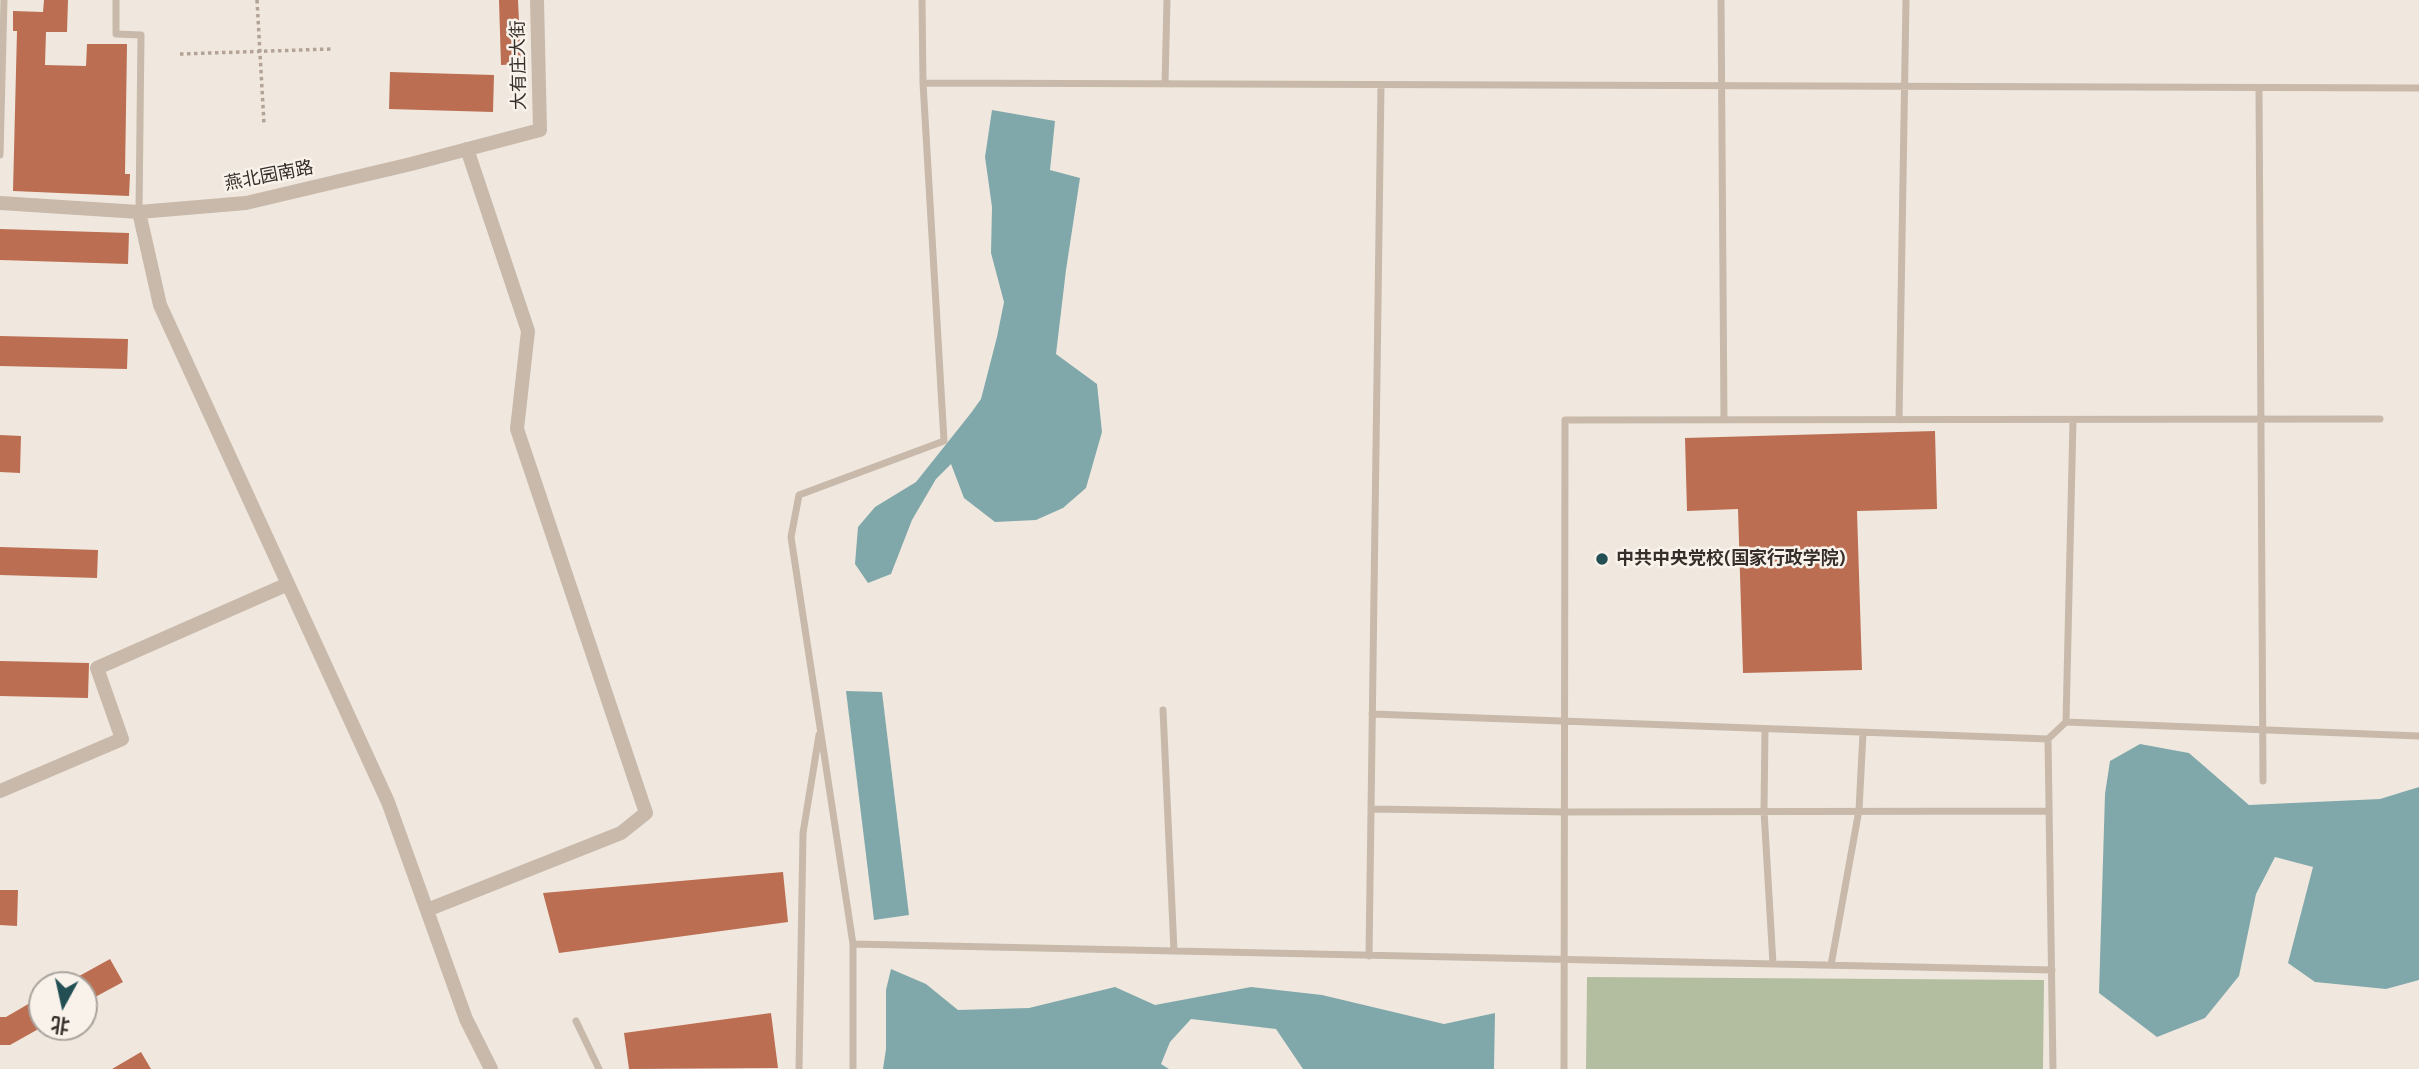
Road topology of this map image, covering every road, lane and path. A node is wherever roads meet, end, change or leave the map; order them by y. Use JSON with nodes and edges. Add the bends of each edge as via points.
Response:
{"nodes":[{"id":1,"x":4,"y":0,"type":"edge"},
{"id":2,"x":116,"y":0,"type":"edge"},
{"id":3,"x":257,"y":0,"type":"edge"},
{"id":4,"x":537,"y":0,"type":"edge"},
{"id":5,"x":922,"y":0,"type":"edge"},
{"id":6,"x":1167,"y":0,"type":"edge"},
{"id":7,"x":1721,"y":0,"type":"edge"},
{"id":8,"x":1906,"y":0,"type":"edge"},
{"id":9,"x":331,"y":49,"type":"dead end"},
{"id":10,"x":260,"y":51,"type":"junction"},
{"id":11,"x":180,"y":54,"type":"dead end"},
{"id":12,"x":923,"y":83,"type":"junction"},
{"id":13,"x":1165,"y":84,"type":"junction"},
{"id":14,"x":1381,"y":85,"type":"junction"},
{"id":15,"x":1721,"y":86,"type":"junction"},
{"id":16,"x":1905,"y":87,"type":"junction"},
{"id":17,"x":2259,"y":88,"type":"junction"},
{"id":18,"x":2419,"y":88,"type":"edge"},
{"id":19,"x":264,"y":124,"type":"dead end"},
{"id":20,"x":540,"y":130,"type":"joint"},
{"id":21,"x":467,"y":149,"type":"junction"},
{"id":22,"x":0,"y":155,"type":"edge"},
{"id":23,"x":0,"y":203,"type":"edge"},
{"id":24,"x":139,"y":212,"type":"junction"},
{"id":25,"x":2073,"y":419,"type":"junction"},
{"id":26,"x":2260,"y":419,"type":"junction"},
{"id":27,"x":2379,"y":419,"type":"dead end"},
{"id":28,"x":1724,"y":420,"type":"junction"},
{"id":29,"x":1899,"y":420,"type":"junction"},
{"id":30,"x":288,"y":584,"type":"junction"},
{"id":31,"x":1163,"y":710,"type":"dead end"},
{"id":32,"x":1372,"y":714,"type":"junction"},
{"id":33,"x":1564,"y":722,"type":"junction"},
{"id":34,"x":2066,"y":722,"type":"junction"},
{"id":35,"x":820,"y":729,"type":"junction"},
{"id":36,"x":1765,"y":729,"type":"junction"},
{"id":37,"x":2264,"y":729,"type":"junction"},
{"id":38,"x":1863,"y":733,"type":"junction"},
{"id":39,"x":2419,"y":736,"type":"edge"},
{"id":40,"x":2048,"y":739,"type":"junction"},
{"id":41,"x":2263,"y":781,"type":"dead end"},
{"id":42,"x":0,"y":791,"type":"edge"},
{"id":43,"x":1371,"y":809,"type":"junction"},
{"id":44,"x":1859,"y":810,"type":"junction"},
{"id":45,"x":1764,"y":811,"type":"junction"},
{"id":46,"x":2049,"y":811,"type":"junction"},
{"id":47,"x":1564,"y":812,"type":"junction"},
{"id":48,"x":427,"y":910,"type":"junction"},
{"id":49,"x":853,"y":944,"type":"junction"},
{"id":50,"x":1174,"y":951,"type":"junction"},
{"id":51,"x":1369,"y":956,"type":"junction"},
{"id":52,"x":1564,"y":960,"type":"junction"},
{"id":53,"x":1773,"y":964,"type":"junction"},
{"id":54,"x":1830,"y":965,"type":"junction"},
{"id":55,"x":2052,"y":970,"type":"junction"},
{"id":56,"x":576,"y":1021,"type":"dead end"},
{"id":57,"x":491,"y":1069,"type":"edge"},
{"id":58,"x":599,"y":1069,"type":"edge"},
{"id":59,"x":799,"y":1069,"type":"edge"},
{"id":60,"x":853,"y":1069,"type":"edge"},
{"id":61,"x":1564,"y":1069,"type":"edge"},
{"id":62,"x":2053,"y":1069,"type":"edge"}],
"edges":[{"from":1,"to":22,"type":"lane"},
{"from":2,"to":24,"type":"lane","via":[[116,34],[142,34]]},
{"from":3,"to":10,"type":"path"},
{"from":4,"to":20,"type":"street","name":"大有庄大街"},
{"from":5,"to":12,"type":"lane"},
{"from":6,"to":13,"type":"lane"},
{"from":7,"to":15,"type":"lane"},
{"from":8,"to":16,"type":"lane"},
{"from":9,"to":10,"type":"path"},
{"from":10,"to":11,"type":"path"},
{"from":10,"to":19,"type":"path"},
{"from":12,"to":13,"type":"lane"},
{"from":12,"to":35,"type":"lane","via":[[944,441],[799,495],[791,537]]},
{"from":13,"to":14,"type":"lane"},
{"from":14,"to":15,"type":"lane"},
{"from":14,"to":32,"type":"lane"},
{"from":15,"to":16,"type":"lane"},
{"from":15,"to":28,"type":"lane"},
{"from":16,"to":17,"type":"lane"},
{"from":16,"to":29,"type":"lane"},
{"from":17,"to":18,"type":"lane"},
{"from":17,"to":26,"type":"lane"},
{"from":20,"to":21,"type":"street","name":"燕北园南路"},
{"from":21,"to":24,"type":"street","name":"燕北园南路","via":[[246,203]]},
{"from":21,"to":48,"type":"street","via":[[528,331],[517,429],[646,813],[621,833]]},
{"from":23,"to":24,"type":"street","name":"燕北园南路"},
{"from":24,"to":30,"type":"street","via":[[160,305]]},
{"from":25,"to":26,"type":"lane"},
{"from":25,"to":29,"type":"lane"},
{"from":25,"to":34,"type":"lane"},
{"from":26,"to":27,"type":"lane"},
{"from":26,"to":37,"type":"lane"},
{"from":28,"to":29,"type":"lane"},
{"from":28,"to":33,"type":"lane","via":[[1565,420]]},
{"from":30,"to":42,"type":"street","via":[[97,668],[122,739]]},
{"from":30,"to":48,"type":"street","via":[[388,802]]},
{"from":31,"to":50,"type":"lane"},
{"from":32,"to":33,"type":"lane"},
{"from":32,"to":43,"type":"lane"},
{"from":33,"to":36,"type":"lane"},
{"from":33,"to":47,"type":"lane"},
{"from":34,"to":37,"type":"lane"},
{"from":34,"to":40,"type":"lane"},
{"from":35,"to":49,"type":"lane"},
{"from":35,"to":59,"type":"lane","via":[[803,832]]},
{"from":36,"to":38,"type":"lane"},
{"from":36,"to":45,"type":"lane"},
{"from":37,"to":39,"type":"lane"},
{"from":37,"to":41,"type":"lane"},
{"from":38,"to":40,"type":"lane"},
{"from":38,"to":44,"type":"lane"},
{"from":40,"to":46,"type":"lane"},
{"from":43,"to":47,"type":"lane"},
{"from":43,"to":51,"type":"lane"},
{"from":44,"to":45,"type":"lane"},
{"from":44,"to":46,"type":"lane"},
{"from":44,"to":54,"type":"lane"},
{"from":45,"to":47,"type":"lane"},
{"from":45,"to":53,"type":"lane"},
{"from":46,"to":55,"type":"lane"},
{"from":47,"to":52,"type":"lane"},
{"from":48,"to":57,"type":"street","via":[[466,1019]]},
{"from":49,"to":50,"type":"lane"},
{"from":49,"to":60,"type":"lane"},
{"from":50,"to":51,"type":"lane"},
{"from":51,"to":52,"type":"lane"},
{"from":52,"to":53,"type":"lane"},
{"from":52,"to":61,"type":"lane"},
{"from":53,"to":54,"type":"lane"},
{"from":54,"to":55,"type":"lane"},
{"from":55,"to":62,"type":"lane"},
{"from":56,"to":58,"type":"lane"}]}
